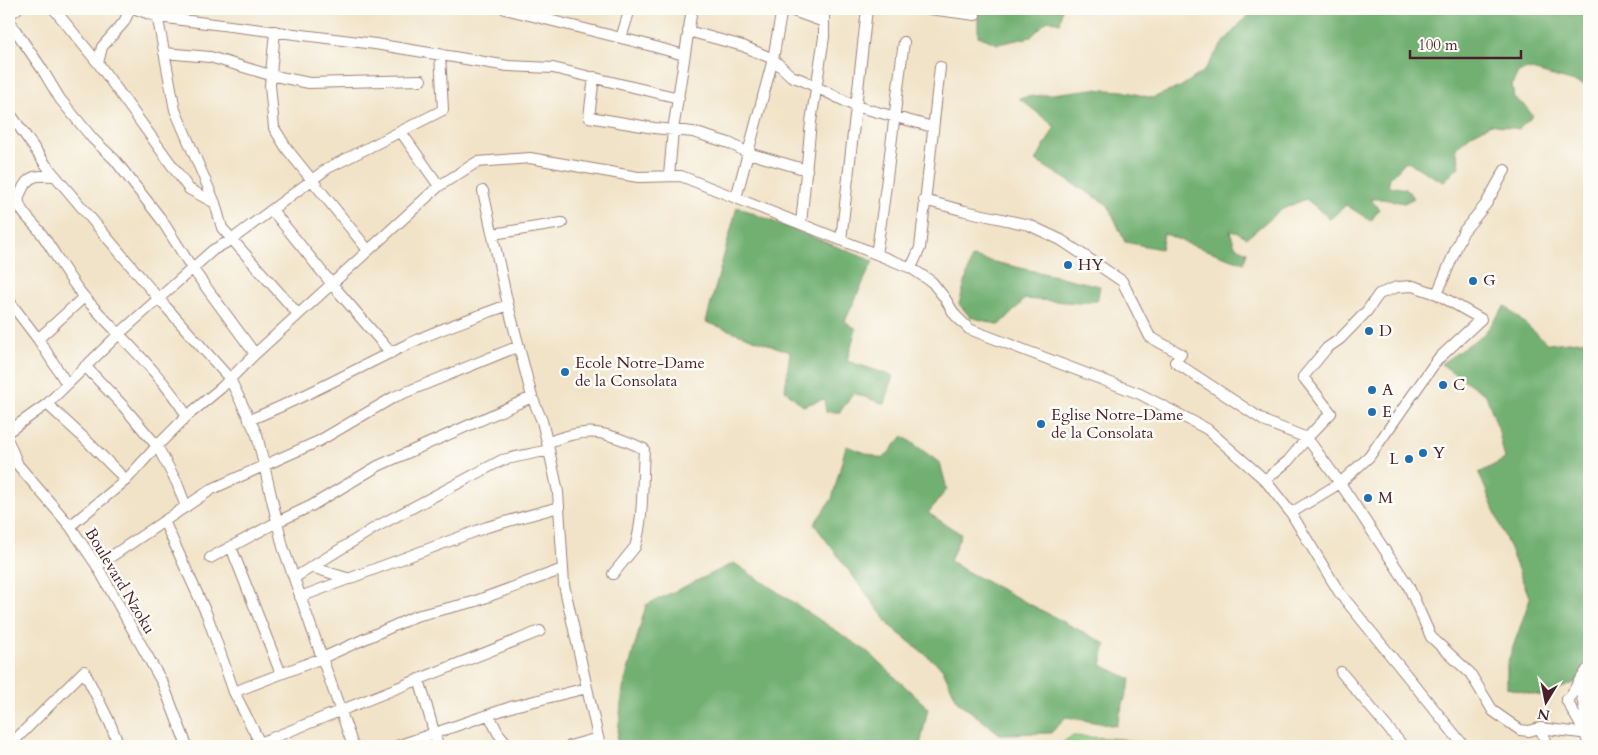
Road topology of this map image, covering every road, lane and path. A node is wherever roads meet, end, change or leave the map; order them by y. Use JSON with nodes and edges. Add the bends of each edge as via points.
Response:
{"nodes":[{"id":1,"x":17,"y":9,"type":"edge"},
{"id":2,"x":54,"y":9,"type":"edge"},
{"id":3,"x":130,"y":9,"type":"edge"},
{"id":4,"x":136,"y":9,"type":"edge"},
{"id":5,"x":505,"y":9,"type":"edge"},
{"id":6,"x":630,"y":9,"type":"edge"},
{"id":7,"x":692,"y":9,"type":"edge"},
{"id":8,"x":782,"y":9,"type":"edge"},
{"id":9,"x":788,"y":9,"type":"edge"},
{"id":10,"x":824,"y":9,"type":"edge"},
{"id":11,"x":867,"y":9,"type":"edge"},
{"id":12,"x":930,"y":9,"type":"edge"},
{"id":13,"x":157,"y":13,"type":"edge"},
{"id":14,"x":9,"y":15,"type":"edge"},
{"id":15,"x":975,"y":15,"type":"dead end"},
{"id":16,"x":9,"y":22,"type":"edge"},
{"id":17,"x":824,"y":22,"type":"junction"},
{"id":18,"x":688,"y":30,"type":"junction"},
{"id":19,"x":275,"y":31,"type":"junction"},
{"id":20,"x":621,"y":38,"type":"junction"},
{"id":21,"x":904,"y":42,"type":"dead end"},
{"id":22,"x":164,"y":52,"type":"junction"},
{"id":23,"x":440,"y":54,"type":"junction"},
{"id":24,"x":684,"y":55,"type":"junction"},
{"id":25,"x":773,"y":59,"type":"junction"},
{"id":26,"x":98,"y":63,"type":"junction"},
{"id":27,"x":940,"y":67,"type":"dead end"},
{"id":28,"x":270,"y":75,"type":"junction"},
{"id":29,"x":594,"y":77,"type":"junction"},
{"id":30,"x":421,"y":80,"type":"dead end"},
{"id":31,"x":817,"y":88,"type":"junction"},
{"id":32,"x":679,"y":98,"type":"junction"},
{"id":33,"x":855,"y":106,"type":"junction"},
{"id":34,"x":9,"y":112,"type":"edge"},
{"id":35,"x":894,"y":116,"type":"junction"},
{"id":36,"x":934,"y":127,"type":"junction"},
{"id":37,"x":674,"y":130,"type":"junction"},
{"id":38,"x":401,"y":132,"type":"junction"},
{"id":39,"x":748,"y":153,"type":"junction"},
{"id":40,"x":807,"y":170,"type":"junction"},
{"id":41,"x":1506,"y":170,"type":"dead end"},
{"id":42,"x":55,"y":176,"type":"junction"},
{"id":43,"x":669,"y":176,"type":"junction"},
{"id":44,"x":312,"y":180,"type":"junction"},
{"id":45,"x":439,"y":186,"type":"junction"},
{"id":46,"x":483,"y":191,"type":"dead end"},
{"id":47,"x":736,"y":198,"type":"junction"},
{"id":48,"x":924,"y":200,"type":"junction"},
{"id":49,"x":215,"y":203,"type":"junction"},
{"id":50,"x":272,"y":210,"type":"junction"},
{"id":51,"x":562,"y":223,"type":"dead end"},
{"id":52,"x":801,"y":224,"type":"junction"},
{"id":53,"x":493,"y":234,"type":"junction"},
{"id":54,"x":231,"y":240,"type":"junction"},
{"id":55,"x":841,"y":240,"type":"junction"},
{"id":56,"x":368,"y":250,"type":"junction"},
{"id":57,"x":876,"y":254,"type":"junction"},
{"id":58,"x":192,"y":268,"type":"junction"},
{"id":59,"x":912,"y":268,"type":"junction"},
{"id":60,"x":331,"y":284,"type":"junction"},
{"id":61,"x":1437,"y":294,"type":"junction"},
{"id":62,"x":84,"y":297,"type":"junction"},
{"id":63,"x":158,"y":298,"type":"junction"},
{"id":64,"x":9,"y":301,"type":"edge"},
{"id":65,"x":508,"y":305,"type":"junction"},
{"id":66,"x":298,"y":314,"type":"junction"},
{"id":67,"x":120,"y":333,"type":"junction"},
{"id":68,"x":38,"y":339,"type":"junction"},
{"id":69,"x":519,"y":346,"type":"junction"},
{"id":70,"x":391,"y":352,"type":"junction"},
{"id":71,"x":254,"y":354,"type":"junction"},
{"id":72,"x":85,"y":366,"type":"junction"},
{"id":73,"x":230,"y":379,"type":"junction"},
{"id":74,"x":67,"y":384,"type":"junction"},
{"id":75,"x":532,"y":396,"type":"junction"},
{"id":76,"x":47,"y":404,"type":"junction"},
{"id":77,"x":187,"y":416,"type":"junction"},
{"id":78,"x":249,"y":420,"type":"junction"},
{"id":79,"x":9,"y":431,"type":"edge"},
{"id":80,"x":1307,"y":438,"type":"junction"},
{"id":81,"x":9,"y":443,"type":"edge"},
{"id":82,"x":157,"y":446,"type":"junction"},
{"id":83,"x":548,"y":446,"type":"junction"},
{"id":84,"x":14,"y":463,"type":"edge"},
{"id":85,"x":264,"y":467,"type":"junction"},
{"id":86,"x":126,"y":480,"type":"junction"},
{"id":87,"x":1265,"y":480,"type":"junction"},
{"id":88,"x":1340,"y":483,"type":"junction"},
{"id":89,"x":186,"y":507,"type":"junction"},
{"id":90,"x":559,"y":507,"type":"junction"},
{"id":91,"x":1291,"y":513,"type":"junction"},
{"id":92,"x":164,"y":521,"type":"junction"},
{"id":93,"x":277,"y":522,"type":"junction"},
{"id":94,"x":70,"y":526,"type":"junction"},
{"id":95,"x":231,"y":547,"type":"junction"},
{"id":96,"x":210,"y":558,"type":"dead end"},
{"id":97,"x":98,"y":566,"type":"junction"},
{"id":98,"x":311,"y":567,"type":"junction"},
{"id":99,"x":563,"y":569,"type":"junction"},
{"id":100,"x":613,"y":574,"type":"dead end"},
{"id":101,"x":294,"y":578,"type":"junction"},
{"id":102,"x":350,"y":579,"type":"junction"},
{"id":103,"x":300,"y":597,"type":"junction"},
{"id":104,"x":540,"y":631,"type":"dead end"},
{"id":105,"x":322,"y":658,"type":"junction"},
{"id":106,"x":1587,"y":670,"type":"dead end"},
{"id":107,"x":1341,"y":672,"type":"dead end"},
{"id":108,"x":281,"y":674,"type":"junction"},
{"id":109,"x":419,"y":679,"type":"junction"},
{"id":110,"x":1577,"y":685,"type":"junction"},
{"id":111,"x":587,"y":688,"type":"junction"},
{"id":112,"x":234,"y":692,"type":"junction"},
{"id":113,"x":340,"y":710,"type":"junction"},
{"id":114,"x":489,"y":715,"type":"junction"},
{"id":115,"x":1562,"y":723,"type":"dead end"},
{"id":116,"x":1540,"y":728,"type":"junction"},
{"id":117,"x":434,"y":733,"type":"junction"},
{"id":118,"x":1587,"y":734,"type":"edge"},
{"id":119,"x":597,"y":743,"type":"edge"},
{"id":120,"x":256,"y":745,"type":"edge"},
{"id":121,"x":9,"y":746,"type":"edge"},
{"id":122,"x":119,"y":746,"type":"edge"},
{"id":123,"x":186,"y":746,"type":"edge"},
{"id":124,"x":353,"y":746,"type":"edge"},
{"id":125,"x":397,"y":746,"type":"edge"},
{"id":126,"x":438,"y":746,"type":"edge"},
{"id":127,"x":509,"y":746,"type":"edge"},
{"id":128,"x":570,"y":746,"type":"edge"},
{"id":129,"x":1404,"y":746,"type":"edge"},
{"id":130,"x":1464,"y":746,"type":"edge"},
{"id":131,"x":1547,"y":746,"type":"edge"},
{"id":132,"x":1589,"y":746,"type":"edge"}],
"edges":[{"from":1,"to":14,"type":"street"},
{"from":2,"to":26,"type":"street"},
{"from":3,"to":26,"type":"street","via":[[124,22],[102,48]]},
{"from":4,"to":13,"type":"street"},
{"from":5,"to":20,"type":"street"},
{"from":6,"to":20,"type":"street"},
{"from":7,"to":18,"type":"street"},
{"from":8,"to":25,"type":"street"},
{"from":9,"to":17,"type":"street"},
{"from":10,"to":17,"type":"street"},
{"from":11,"to":33,"type":"street"},
{"from":12,"to":15,"type":"street"},
{"from":13,"to":19,"type":"street"},
{"from":13,"to":22,"type":"street"},
{"from":16,"to":58,"type":"street","via":[[60,98],[161,219]]},
{"from":17,"to":31,"type":"street"},
{"from":18,"to":24,"type":"street"},
{"from":18,"to":25,"type":"street","via":[[743,46]]},
{"from":19,"to":23,"type":"street"},
{"from":19,"to":28,"type":"street"},
{"from":20,"to":24,"type":"street"},
{"from":21,"to":35,"type":"street"},
{"from":22,"to":28,"type":"street","via":[[210,57]]},
{"from":22,"to":49,"type":"street","via":[[175,110]]},
{"from":23,"to":29,"type":"street","via":[[508,66],[553,68]]},
{"from":23,"to":38,"type":"street","via":[[443,110]]},
{"from":24,"to":32,"type":"street"},
{"from":25,"to":31,"type":"street","via":[[791,76]]},
{"from":25,"to":39,"type":"street"},
{"from":26,"to":49,"type":"street","via":[[189,189]]},
{"from":27,"to":36,"type":"street"},
{"from":28,"to":30,"type":"street","via":[[309,83]]},
{"from":28,"to":44,"type":"street","via":[[274,128]]},
{"from":29,"to":32,"type":"street"},
{"from":29,"to":37,"type":"street","via":[[589,117]]},
{"from":31,"to":33,"type":"street"},
{"from":31,"to":40,"type":"street"},
{"from":32,"to":37,"type":"street"},
{"from":33,"to":35,"type":"street"},
{"from":33,"to":55,"type":"street"},
{"from":34,"to":42,"type":"street"},
{"from":35,"to":36,"type":"street"},
{"from":35,"to":57,"type":"street"},
{"from":36,"to":48,"type":"street"},
{"from":37,"to":39,"type":"street","via":[[729,143]]},
{"from":37,"to":43,"type":"street"},
{"from":38,"to":44,"type":"street","via":[[328,168]]},
{"from":38,"to":45,"type":"street"},
{"from":39,"to":40,"type":"street"},
{"from":39,"to":47,"type":"street"},
{"from":40,"to":52,"type":"street"},
{"from":41,"to":61,"type":"street","via":[[1486,204],[1463,232]]},
{"from":42,"to":62,"type":"street","via":[[31,178],[18,200],[20,208],[37,227]]},
{"from":42,"to":63,"type":"street"},
{"from":43,"to":45,"type":"street","via":[[638,177],[530,158],[477,162]]},
{"from":43,"to":47,"type":"street","via":[[681,176]]},
{"from":44,"to":50,"type":"street"},
{"from":44,"to":56,"type":"street"},
{"from":45,"to":56,"type":"street"},
{"from":46,"to":53,"type":"street"},
{"from":47,"to":52,"type":"street"},
{"from":48,"to":59,"type":"street","via":[[920,248]]},
{"from":48,"to":80,"type":"street","via":[[1029,225],[1061,240],[1122,281],[1150,337],[1181,354],[1175,362],[1266,422]]},
{"from":49,"to":54,"type":"street","via":[[222,228]]},
{"from":50,"to":54,"type":"street"},
{"from":50,"to":60,"type":"street"},
{"from":51,"to":53,"type":"street"},
{"from":52,"to":55,"type":"street"},
{"from":53,"to":65,"type":"street"},
{"from":54,"to":58,"type":"street"},
{"from":54,"to":66,"type":"street"},
{"from":55,"to":57,"type":"street"},
{"from":56,"to":60,"type":"street"},
{"from":57,"to":59,"type":"street"},
{"from":58,"to":63,"type":"street"},
{"from":58,"to":71,"type":"street"},
{"from":59,"to":87,"type":"street","via":[[932,282],[955,315],[969,328],[1140,394],[1207,429]]},
{"from":60,"to":66,"type":"street"},
{"from":60,"to":70,"type":"street"},
{"from":61,"to":80,"type":"street","via":[[1413,286],[1397,287],[1380,294],[1340,339],[1327,348],[1303,377],[1331,413]]},
{"from":61,"to":88,"type":"street","via":[[1482,319],[1437,360],[1368,457]]},
{"from":62,"to":67,"type":"street"},
{"from":62,"to":68,"type":"street"},
{"from":63,"to":67,"type":"street"},
{"from":63,"to":73,"type":"street"},
{"from":64,"to":68,"type":"street"},
{"from":65,"to":69,"type":"street"},
{"from":65,"to":70,"type":"street"},
{"from":66,"to":71,"type":"street"},
{"from":67,"to":72,"type":"street"},
{"from":67,"to":77,"type":"street","via":[[177,399]]},
{"from":68,"to":74,"type":"street"},
{"from":69,"to":75,"type":"street"},
{"from":69,"to":85,"type":"street","via":[[394,397]]},
{"from":70,"to":78,"type":"street","via":[[285,406]]},
{"from":71,"to":73,"type":"street"},
{"from":72,"to":74,"type":"street"},
{"from":72,"to":82,"type":"street"},
{"from":73,"to":77,"type":"street"},
{"from":73,"to":78,"type":"street"},
{"from":74,"to":76,"type":"street"},
{"from":75,"to":83,"type":"street"},
{"from":75,"to":93,"type":"street","via":[[378,466]]},
{"from":76,"to":79,"type":"street"},
{"from":76,"to":86,"type":"street"},
{"from":77,"to":82,"type":"street"},
{"from":78,"to":85,"type":"street","via":[[257,435]]},
{"from":80,"to":87,"type":"street","via":[[1288,461]]},
{"from":80,"to":88,"type":"street"},
{"from":81,"to":84,"type":"street","name":"Boulevard Nzoku"},
{"from":82,"to":86,"type":"street"},
{"from":82,"to":89,"type":"street"},
{"from":83,"to":90,"type":"street"},
{"from":83,"to":98,"type":"street","via":[[502,460],[376,527]]},
{"from":83,"to":100,"type":"street","via":[[555,439],[595,432],[644,449],[637,542]]},
{"from":84,"to":94,"type":"street","name":"Boulevard Nzoku"},
{"from":85,"to":89,"type":"street","via":[[212,489]]},
{"from":85,"to":93,"type":"street"},
{"from":86,"to":94,"type":"street"},
{"from":87,"to":91,"type":"street"},
{"from":88,"to":91,"type":"street"},
{"from":88,"to":116,"type":"street","via":[[1408,585],[1431,637],[1470,672],[1493,711],[1520,730]]},
{"from":89,"to":92,"type":"street"},
{"from":90,"to":99,"type":"street"},
{"from":90,"to":102,"type":"street","via":[[487,527]]},
{"from":91,"to":130,"type":"street","via":[[1339,592]]},
{"from":92,"to":97,"type":"street"},
{"from":92,"to":112,"type":"street","via":[[207,615]]},
{"from":93,"to":95,"type":"street"},
{"from":93,"to":101,"type":"street"},
{"from":94,"to":97,"type":"street","name":"Boulevard Nzoku"},
{"from":95,"to":96,"type":"street"},
{"from":95,"to":108,"type":"street"},
{"from":97,"to":123,"type":"street","name":"Boulevard Nzoku","via":[[163,684]]},
{"from":98,"to":101,"type":"street"},
{"from":98,"to":102,"type":"street"},
{"from":99,"to":105,"type":"street","via":[[473,602],[416,616]]},
{"from":99,"to":111,"type":"street"},
{"from":101,"to":103,"type":"street"},
{"from":102,"to":103,"type":"street"},
{"from":103,"to":105,"type":"street"},
{"from":104,"to":109,"type":"street"},
{"from":105,"to":108,"type":"street"},
{"from":105,"to":113,"type":"street"},
{"from":106,"to":110,"type":"street"},
{"from":107,"to":129,"type":"street"},
{"from":108,"to":112,"type":"street"},
{"from":109,"to":113,"type":"street"},
{"from":109,"to":117,"type":"street"},
{"from":110,"to":118,"type":"street"},
{"from":110,"to":118,"type":"street","via":[[1570,705]]},
{"from":111,"to":114,"type":"street"},
{"from":111,"to":119,"type":"street"},
{"from":112,"to":120,"type":"street"},
{"from":113,"to":120,"type":"street"},
{"from":113,"to":124,"type":"street"},
{"from":114,"to":117,"type":"street"},
{"from":114,"to":127,"type":"street"},
{"from":115,"to":118,"type":"street"},
{"from":116,"to":118,"type":"street"},
{"from":116,"to":131,"type":"street"},
{"from":117,"to":125,"type":"street"},
{"from":117,"to":126,"type":"street"},
{"from":118,"to":132,"type":"street"},
{"from":119,"to":128,"type":"street"},
{"from":121,"to":122,"type":"street","via":[[84,671]]}]}
